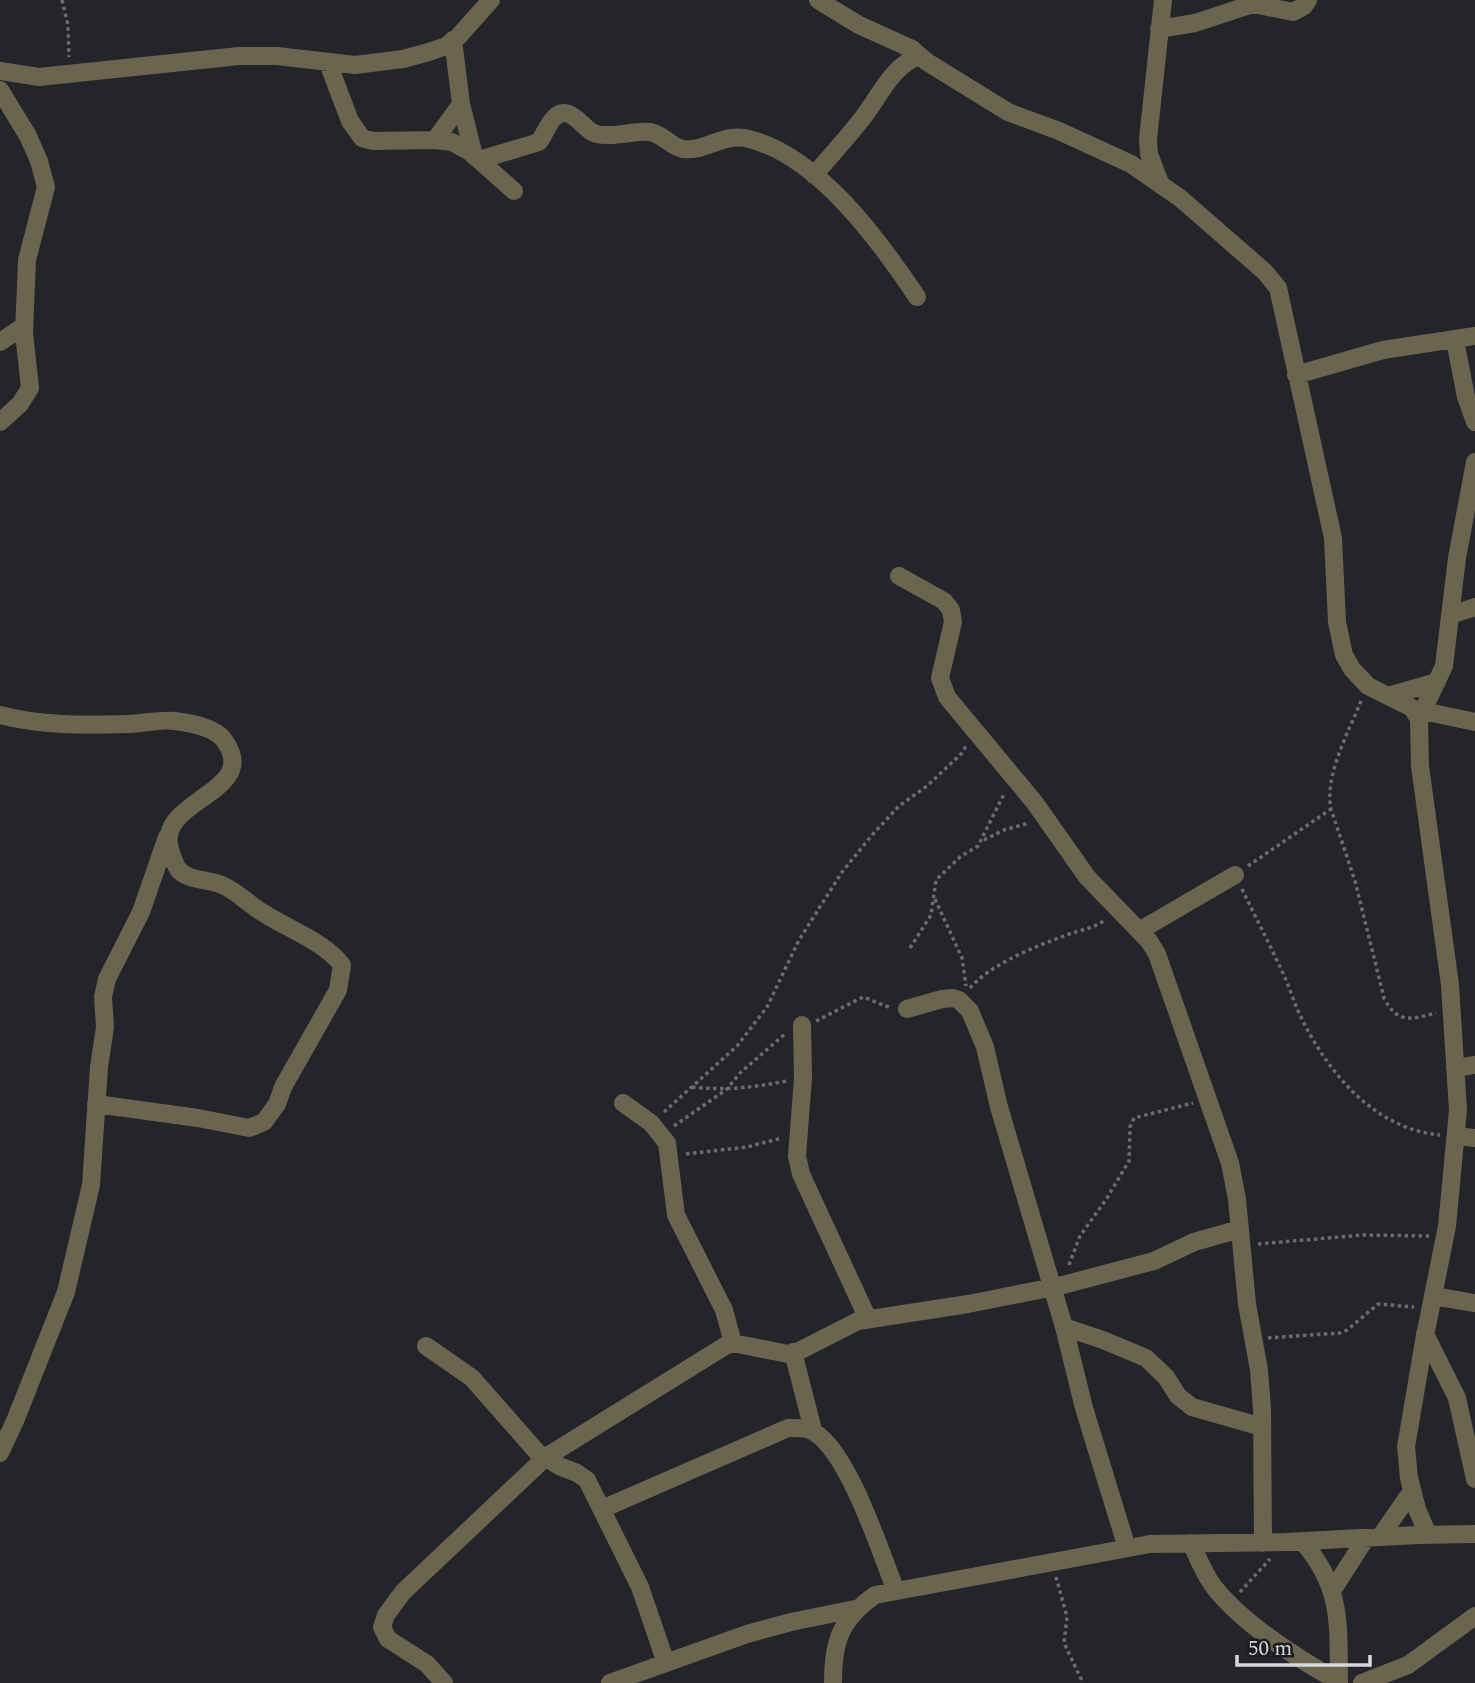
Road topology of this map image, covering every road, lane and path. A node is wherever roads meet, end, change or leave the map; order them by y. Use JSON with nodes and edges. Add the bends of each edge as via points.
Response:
{"nodes":[{"id":1,"x":62,"y":0,"type":"edge"},
{"id":2,"x":491,"y":0,"type":"edge"},
{"id":3,"x":818,"y":0,"type":"edge"},
{"id":4,"x":1163,"y":0,"type":"edge"},
{"id":5,"x":1308,"y":0,"type":"edge"},
{"id":6,"x":1159,"y":29,"type":"junction"},
{"id":7,"x":453,"y":40,"type":"junction"},
{"id":8,"x":919,"y":56,"type":"junction"},
{"id":9,"x":328,"y":63,"type":"junction"},
{"id":10,"x":0,"y":71,"type":"edge"},
{"id":11,"x":69,"y":75,"type":"junction"},
{"id":12,"x":0,"y":90,"type":"edge"},
{"id":13,"x":461,"y":104,"type":"junction"},
{"id":14,"x":435,"y":140,"type":"junction"},
{"id":15,"x":476,"y":158,"type":"junction"},
{"id":16,"x":814,"y":175,"type":"junction"},
{"id":17,"x":1160,"y":183,"type":"junction"},
{"id":18,"x":514,"y":191,"type":"dead end"},
{"id":19,"x":917,"y":297,"type":"dead end"},
{"id":20,"x":24,"y":326,"type":"junction"},
{"id":21,"x":1475,"y":336,"type":"edge"},
{"id":22,"x":1455,"y":340,"type":"junction"},
{"id":23,"x":0,"y":342,"type":"edge"},
{"id":24,"x":1296,"y":375,"type":"junction"},
{"id":25,"x":0,"y":422,"type":"edge"},
{"id":26,"x":1475,"y":422,"type":"edge"},
{"id":27,"x":1475,"y":462,"type":"edge"},
{"id":28,"x":899,"y":576,"type":"dead end"},
{"id":29,"x":1475,"y":607,"type":"edge"},
{"id":30,"x":1450,"y":615,"type":"junction"},
{"id":31,"x":1437,"y":682,"type":"junction"},
{"id":32,"x":1367,"y":686,"type":"junction"},
{"id":33,"x":1388,"y":696,"type":"junction"},
{"id":34,"x":0,"y":715,"type":"edge"},
{"id":35,"x":1421,"y":715,"type":"junction"},
{"id":36,"x":1475,"y":722,"type":"edge"},
{"id":37,"x":976,"y":731,"type":"junction"},
{"id":38,"x":1012,"y":776,"type":"junction"},
{"id":39,"x":1331,"y":809,"type":"junction"},
{"id":40,"x":1048,"y":822,"type":"junction"},
{"id":41,"x":167,"y":837,"type":"junction"},
{"id":42,"x":982,"y":841,"type":"junction"},
{"id":43,"x":1235,"y":875,"type":"junction"},
{"id":44,"x":932,"y":894,"type":"junction"},
{"id":45,"x":1117,"y":910,"type":"junction"},
{"id":46,"x":1139,"y":931,"type":"junction"},
{"id":47,"x":910,"y":948,"type":"dead end"},
{"id":48,"x":907,"y":1009,"type":"joint"},
{"id":49,"x":1452,"y":1010,"type":"junction"},
{"id":50,"x":802,"y":1025,"type":"junction"},
{"id":51,"x":1475,"y":1065,"type":"edge"},
{"id":52,"x":1455,"y":1068,"type":"junction"},
{"id":53,"x":803,"y":1078,"type":"junction"},
{"id":54,"x":692,"y":1087,"type":"junction"},
{"id":55,"x":727,"y":1089,"type":"junction"},
{"id":56,"x":1209,"y":1099,"type":"junction"},
{"id":57,"x":623,"y":1103,"type":"dead end"},
{"id":58,"x":96,"y":1104,"type":"junction"},
{"id":59,"x":656,"y":1129,"type":"junction"},
{"id":60,"x":797,"y":1134,"type":"junction"},
{"id":61,"x":1456,"y":1136,"type":"junction"},
{"id":62,"x":1475,"y":1138,"type":"edge"},
{"id":63,"x":670,"y":1155,"type":"junction"},
{"id":64,"x":1445,"y":1236,"type":"junction"},
{"id":65,"x":1241,"y":1237,"type":"junction"},
{"id":66,"x":1055,"y":1286,"type":"junction"},
{"id":67,"x":1432,"y":1302,"type":"junction"},
{"id":68,"x":1475,"y":1303,"type":"edge"},
{"id":69,"x":868,"y":1319,"type":"junction"},
{"id":70,"x":1064,"y":1327,"type":"junction"},
{"id":71,"x":1425,"y":1334,"type":"junction"},
{"id":72,"x":1255,"y":1338,"type":"junction"},
{"id":73,"x":733,"y":1343,"type":"junction"},
{"id":74,"x":426,"y":1346,"type":"dead end"},
{"id":75,"x":793,"y":1353,"type":"junction"},
{"id":76,"x":1262,"y":1427,"type":"junction"},
{"id":77,"x":813,"y":1430,"type":"junction"},
{"id":78,"x":0,"y":1453,"type":"edge"},
{"id":79,"x":546,"y":1457,"type":"junction"},
{"id":80,"x":1475,"y":1479,"type":"edge"},
{"id":81,"x":1412,"y":1491,"type":"junction"},
{"id":82,"x":602,"y":1509,"type":"junction"},
{"id":83,"x":1475,"y":1534,"type":"edge"},
{"id":84,"x":1428,"y":1535,"type":"junction"},
{"id":85,"x":1373,"y":1538,"type":"junction"},
{"id":86,"x":1325,"y":1541,"type":"junction"},
{"id":87,"x":1295,"y":1542,"type":"junction"},
{"id":88,"x":1191,"y":1543,"type":"junction"},
{"id":89,"x":1264,"y":1543,"type":"junction"},
{"id":90,"x":1127,"y":1548,"type":"junction"},
{"id":91,"x":1051,"y":1562,"type":"junction"},
{"id":92,"x":1325,"y":1570,"type":"junction"},
{"id":93,"x":896,"y":1591,"type":"junction"},
{"id":94,"x":1332,"y":1591,"type":"junction"},
{"id":95,"x":1229,"y":1603,"type":"junction"},
{"id":96,"x":855,"y":1609,"type":"junction"},
{"id":97,"x":818,"y":1616,"type":"junction"},
{"id":98,"x":1475,"y":1616,"type":"edge"},
{"id":99,"x":839,"y":1638,"type":"junction"},
{"id":100,"x":666,"y":1663,"type":"junction"},
{"id":101,"x":1339,"y":1682,"type":"edge"},
{"id":102,"x":444,"y":1683,"type":"edge"},
{"id":103,"x":610,"y":1683,"type":"edge"},
{"id":104,"x":833,"y":1683,"type":"edge"},
{"id":105,"x":1083,"y":1683,"type":"edge"},
{"id":106,"x":1363,"y":1683,"type":"edge"}],
"edges":[{"from":1,"to":11,"type":"path","via":[[68,25]]},
{"from":2,"to":7,"type":"street"},
{"from":3,"to":8,"type":"street"},
{"from":4,"to":6,"type":"street"},
{"from":5,"to":6,"type":"street","via":[[1293,12],[1253,4]]},
{"from":6,"to":17,"type":"street","via":[[1148,139]]},
{"from":7,"to":9,"type":"street","via":[[402,58],[355,65]]},
{"from":7,"to":13,"type":"street"},
{"from":8,"to":16,"type":"street","via":[[890,79]]},
{"from":8,"to":17,"type":"street","via":[[1008,112],[1131,164]]},
{"from":9,"to":11,"type":"street","via":[[239,56]]},
{"from":9,"to":14,"type":"street","via":[[350,121],[362,138]]},
{"from":10,"to":11,"type":"street","via":[[39,77]]},
{"from":12,"to":20,"type":"street","via":[[28,136],[46,187],[27,260]]},
{"from":13,"to":14,"type":"street"},
{"from":13,"to":15,"type":"street"},
{"from":14,"to":15,"type":"street","via":[[452,142]]},
{"from":15,"to":16,"type":"street","via":[[533,145],[555,117],[569,114],[594,134],[651,132],[684,149],[743,138],[789,158]]},
{"from":15,"to":18,"type":"street"},
{"from":16,"to":19,"type":"street","via":[[837,194]]},
{"from":17,"to":24,"type":"street","via":[[1278,288]]},
{"from":20,"to":23,"type":"street"},
{"from":20,"to":25,"type":"street","via":[[30,388]]},
{"from":21,"to":22,"type":"street"},
{"from":22,"to":24,"type":"street","via":[[1383,350]]},
{"from":22,"to":26,"type":"street"},
{"from":24,"to":32,"type":"street","via":[[1333,538],[1337,622],[1344,656]]},
{"from":27,"to":30,"type":"street"},
{"from":28,"to":37,"type":"street","via":[[944,601],[951,610],[953,622],[940,678],[947,697]]},
{"from":29,"to":30,"type":"street"},
{"from":30,"to":31,"type":"street","via":[[1444,666]]},
{"from":31,"to":33,"type":"street"},
{"from":31,"to":35,"type":"street"},
{"from":32,"to":33,"type":"street"},
{"from":32,"to":39,"type":"path","via":[[1330,783]]},
{"from":33,"to":35,"type":"street"},
{"from":34,"to":41,"type":"street","via":[[98,724],[172,720],[218,734],[232,759],[229,775],[178,818]]},
{"from":35,"to":36,"type":"street"},
{"from":35,"to":49,"type":"street","via":[[1420,766]]},
{"from":37,"to":38,"type":"street"},
{"from":37,"to":54,"type":"path","via":[[962,753],[900,806],[842,872],[799,940],[767,1007],[737,1046]]},
{"from":38,"to":40,"type":"street"},
{"from":38,"to":42,"type":"path"},
{"from":39,"to":43,"type":"path"},
{"from":39,"to":49,"type":"path","via":[[1390,1009],[1401,1018]]},
{"from":40,"to":42,"type":"path","via":[[1021,824]]},
{"from":40,"to":45,"type":"street"},
{"from":41,"to":58,"type":"street","via":[[141,912],[107,979]]},
{"from":41,"to":58,"type":"street","via":[[180,872],[221,884],[330,953],[342,965],[341,979],[264,1122],[249,1128]]},
{"from":42,"to":44,"type":"path","via":[[941,873]]},
{"from":43,"to":46,"type":"street"},
{"from":43,"to":61,"type":"path","via":[[1301,1016],[1324,1055],[1360,1100],[1388,1119],[1428,1134]]},
{"from":44,"to":45,"type":"path","via":[[962,958],[967,992],[994,968],[1049,941],[1097,925]]},
{"from":44,"to":47,"type":"path","via":[[931,915]]},
{"from":45,"to":46,"type":"street"},
{"from":46,"to":56,"type":"street","via":[[1157,954]]},
{"from":48,"to":50,"type":"path","via":[[863,997]]},
{"from":48,"to":66,"type":"street","via":[[953,998],[970,1011],[985,1047]]},
{"from":49,"to":52,"type":"street"},
{"from":50,"to":53,"type":"street"},
{"from":50,"to":55,"type":"path","via":[[787,1032]]},
{"from":51,"to":52,"type":"street"},
{"from":52,"to":61,"type":"street"},
{"from":53,"to":55,"type":"path"},
{"from":53,"to":60,"type":"street"},
{"from":54,"to":55,"type":"path"},
{"from":54,"to":59,"type":"path"},
{"from":55,"to":59,"type":"path"},
{"from":56,"to":65,"type":"street","via":[[1230,1163]]},
{"from":56,"to":66,"type":"path","via":[[1157,1110],[1131,1121],[1129,1161],[1080,1236]]},
{"from":57,"to":59,"type":"street"},
{"from":58,"to":78,"type":"street","via":[[91,1185],[66,1292]]},
{"from":59,"to":63,"type":"street"},
{"from":60,"to":63,"type":"path","via":[[747,1147]]},
{"from":60,"to":69,"type":"street","via":[[800,1174]]},
{"from":61,"to":62,"type":"street"},
{"from":61,"to":64,"type":"street"},
{"from":63,"to":73,"type":"street","via":[[676,1215],[724,1310]]},
{"from":64,"to":65,"type":"path"},
{"from":64,"to":67,"type":"street"},
{"from":65,"to":66,"type":"street","via":[[1194,1242],[1154,1261]]},
{"from":65,"to":72,"type":"street"},
{"from":66,"to":69,"type":"street"},
{"from":66,"to":70,"type":"street"},
{"from":67,"to":68,"type":"street"},
{"from":67,"to":71,"type":"street"},
{"from":67,"to":72,"type":"path","via":[[1378,1304],[1340,1333]]},
{"from":69,"to":75,"type":"street"},
{"from":70,"to":76,"type":"street","via":[[1146,1358],[1192,1407]]},
{"from":70,"to":90,"type":"street"},
{"from":71,"to":80,"type":"street","via":[[1457,1398]]},
{"from":71,"to":81,"type":"street","via":[[1406,1447]]},
{"from":72,"to":76,"type":"street"},
{"from":73,"to":75,"type":"street"},
{"from":73,"to":79,"type":"street"},
{"from":74,"to":79,"type":"street","via":[[472,1378]]},
{"from":75,"to":77,"type":"street"},
{"from":76,"to":89,"type":"street"},
{"from":77,"to":82,"type":"street","via":[[778,1431]]},
{"from":77,"to":93,"type":"street","via":[[846,1470]]},
{"from":79,"to":82,"type":"street","via":[[584,1477]]},
{"from":79,"to":102,"type":"street","via":[[427,1568],[386,1615],[382,1628],[388,1639],[427,1664]]},
{"from":81,"to":84,"type":"street"},
{"from":81,"to":85,"type":"street"},
{"from":82,"to":100,"type":"street","via":[[640,1587]]},
{"from":83,"to":84,"type":"street"},
{"from":84,"to":85,"type":"street"},
{"from":85,"to":86,"type":"street"},
{"from":85,"to":94,"type":"street"},
{"from":86,"to":87,"type":"street"},
{"from":86,"to":92,"type":"street"},
{"from":87,"to":89,"type":"street"},
{"from":87,"to":92,"type":"street"},
{"from":87,"to":95,"type":"path"},
{"from":88,"to":89,"type":"street"},
{"from":88,"to":90,"type":"street"},
{"from":88,"to":95,"type":"street","via":[[1214,1586]]},
{"from":90,"to":91,"type":"street"},
{"from":91,"to":93,"type":"street"},
{"from":91,"to":105,"type":"path","via":[[1067,1617],[1064,1643]]},
{"from":92,"to":94,"type":"street"},
{"from":93,"to":96,"type":"street","via":[[874,1595]]},
{"from":94,"to":101,"type":"street"},
{"from":95,"to":101,"type":"street","via":[[1273,1640]]},
{"from":96,"to":97,"type":"street"},
{"from":96,"to":99,"type":"street"},
{"from":97,"to":99,"type":"street"},
{"from":97,"to":100,"type":"street","via":[[747,1634]]},
{"from":98,"to":106,"type":"street","via":[[1408,1665]]},
{"from":99,"to":104,"type":"street","via":[[833,1655]]},
{"from":100,"to":103,"type":"street"}]}
